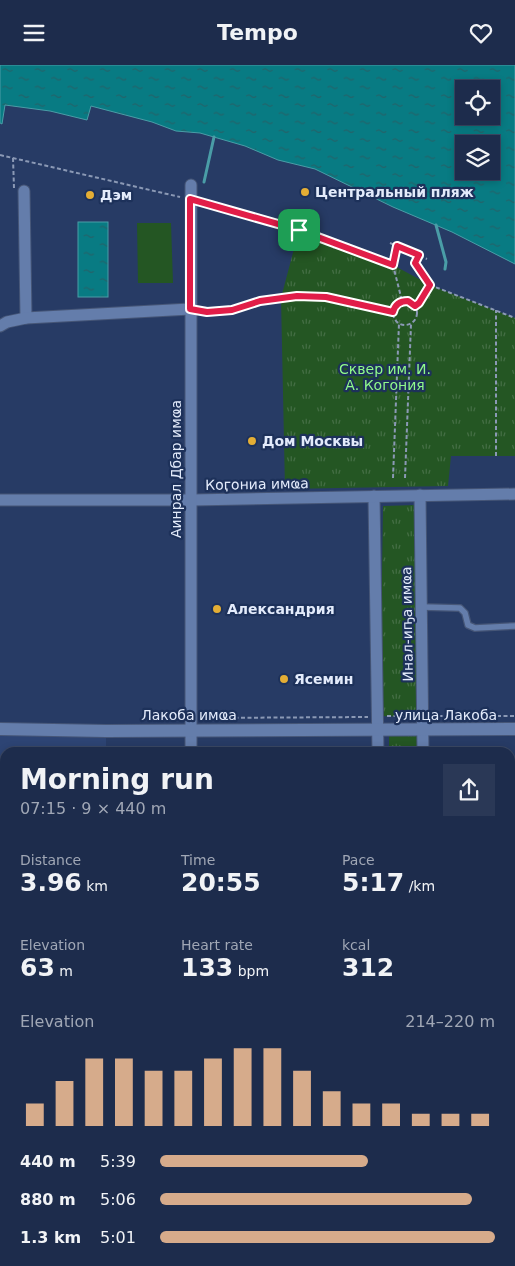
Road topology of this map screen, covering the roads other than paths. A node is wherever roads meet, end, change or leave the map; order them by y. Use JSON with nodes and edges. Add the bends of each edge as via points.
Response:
{"nodes":[{"id":1,"x":191,"y":185,"type":"dead end"},
{"id":2,"x":24,"y":191,"type":"dead end"},
{"id":3,"x":190,"y":309,"type":"junction"},
{"id":4,"x":26,"y":318,"type":"junction"},
{"id":5,"x":0,"y":326,"type":"edge"},
{"id":6,"x":515,"y":494,"type":"edge"},
{"id":7,"x":420,"y":495,"type":"junction"},
{"id":8,"x":374,"y":496,"type":"junction"},
{"id":9,"x":0,"y":500,"type":"edge"},
{"id":10,"x":192,"y":500,"type":"junction"},
{"id":11,"x":422,"y":607,"type":"junction"},
{"id":12,"x":515,"y":626,"type":"edge"},
{"id":13,"x":191,"y":724,"type":"junction"},
{"id":14,"x":0,"y":729,"type":"edge"},
{"id":15,"x":515,"y":729,"type":"edge"},
{"id":16,"x":378,"y":730,"type":"junction"},
{"id":17,"x":423,"y":730,"type":"junction"},
{"id":18,"x":191,"y":747,"type":"edge"},
{"id":19,"x":378,"y":747,"type":"edge"},
{"id":20,"x":423,"y":747,"type":"edge"}],
"edges":[{"from":1,"to":3,"type":"street","name":"Аинрал Дбар имҩа"},
{"from":2,"to":4,"type":"street"},
{"from":3,"to":4,"type":"street"},
{"from":3,"to":10,"type":"street","name":"Аинрал Дбар имҩа"},
{"from":4,"to":5,"type":"street"},
{"from":6,"to":7,"type":"street","name":"Коӷониа имҩа"},
{"from":7,"to":8,"type":"street","name":"Коӷониа имҩа"},
{"from":7,"to":11,"type":"street","name":"Инал-иҧа имҩа"},
{"from":8,"to":10,"type":"street","name":"Коӷониа имҩа"},
{"from":8,"to":16,"type":"street"},
{"from":9,"to":10,"type":"street","name":"Коӷониа имҩа"},
{"from":10,"to":13,"type":"street","name":"Аинрал Дбар имҩа"},
{"from":11,"to":12,"type":"lane","via":[[460,608],[468,625],[475,627]]},
{"from":11,"to":17,"type":"street","name":"Инал-иҧа имҩа"},
{"from":13,"to":14,"type":"main road","name":"Лакоба имҩа","via":[[106,731]]},
{"from":13,"to":16,"type":"main road","name":"Лакоба имҩа"},
{"from":13,"to":18,"type":"street","name":"Аинрал Дбар имҩа"},
{"from":15,"to":17,"type":"main road","name":"улица Лакоба"},
{"from":16,"to":17,"type":"main road","name":"улица Лакоба"},
{"from":16,"to":19,"type":"street"},
{"from":17,"to":20,"type":"street","name":"Инал-иҧа имҩа"}]}
